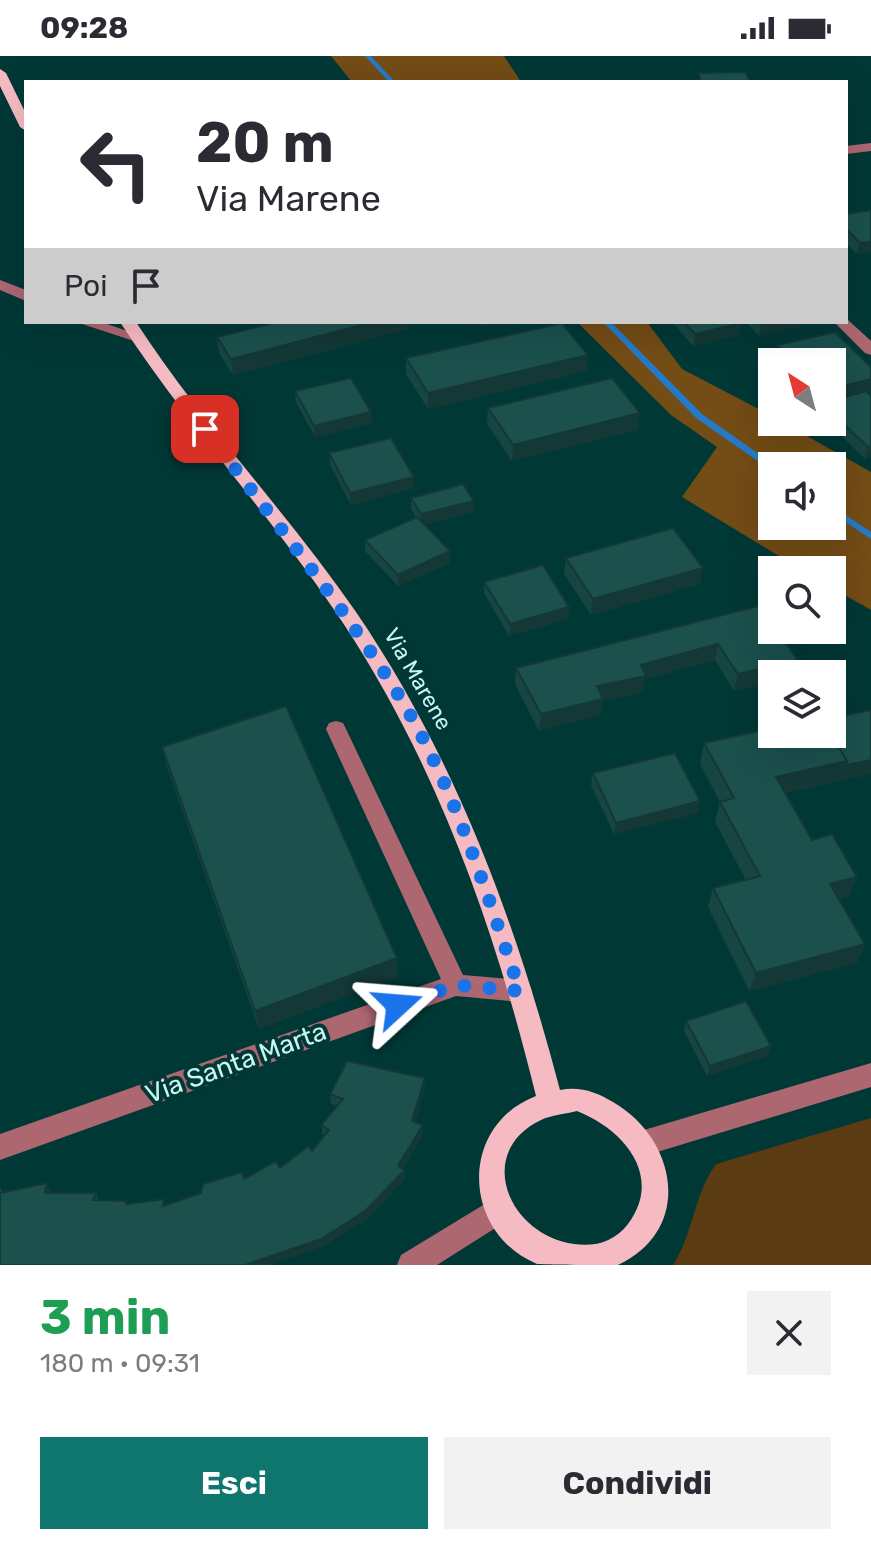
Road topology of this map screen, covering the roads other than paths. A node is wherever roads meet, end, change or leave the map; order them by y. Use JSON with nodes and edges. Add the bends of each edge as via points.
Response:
{"nodes":[{"id":1,"x":0,"y":73,"type":"edge"},
{"id":2,"x":24,"y":123,"type":"edge"},
{"id":3,"x":871,"y":136,"type":"edge"},
{"id":4,"x":848,"y":139,"type":"edge"},
{"id":5,"x":871,"y":147,"type":"edge"},
{"id":6,"x":848,"y":150,"type":"edge"},
{"id":7,"x":0,"y":284,"type":"edge"},
{"id":8,"x":24,"y":295,"type":"edge"},
{"id":9,"x":96,"y":324,"type":"edge"},
{"id":10,"x":844,"y":324,"type":"edge"},
{"id":11,"x":133,"y":330,"type":"edge"},
{"id":12,"x":871,"y":350,"type":"edge"},
{"id":13,"x":336,"y":729,"type":"dead end"},
{"id":14,"x":456,"y":985,"type":"junction"},
{"id":15,"x":520,"y":991,"type":"junction"},
{"id":16,"x":871,"y":1075,"type":"edge"},
{"id":17,"x":550,"y":1101,"type":"junction"},
{"id":18,"x":644,"y":1143,"type":"junction"},
{"id":19,"x":0,"y":1147,"type":"edge"},
{"id":20,"x":498,"y":1210,"type":"junction"},
{"id":21,"x":596,"y":1262,"type":"edge"},
{"id":22,"x":411,"y":1265,"type":"edge"}],
"edges":[{"from":1,"to":2,"type":"main road"},
{"from":3,"to":4,"type":"street"},
{"from":5,"to":6,"type":"street"},
{"from":7,"to":8,"type":"street"},
{"from":9,"to":11,"type":"street"},
{"from":10,"to":12,"type":"street"},
{"from":11,"to":15,"type":"main road","name":"Via Marene","via":[[348,616],[405,707],[477,865]]},
{"from":13,"to":14,"type":"street"},
{"from":14,"to":15,"type":"street","name":"Via Santa Marta"},
{"from":14,"to":19,"type":"street","name":"Via Santa Marta"},
{"from":15,"to":17,"type":"main road","name":"Via Marene"},
{"from":16,"to":18,"type":"street"},
{"from":17,"to":18,"type":"main road","via":[[577,1099],[603,1107]]},
{"from":17,"to":20,"type":"main road","via":[[529,1108],[498,1141],[491,1163]]},
{"from":18,"to":21,"type":"main road","via":[[656,1190],[650,1214],[619,1250]]},
{"from":20,"to":21,"type":"main road","via":[[515,1234],[539,1252],[567,1261]]},
{"from":20,"to":22,"type":"street"}]}
